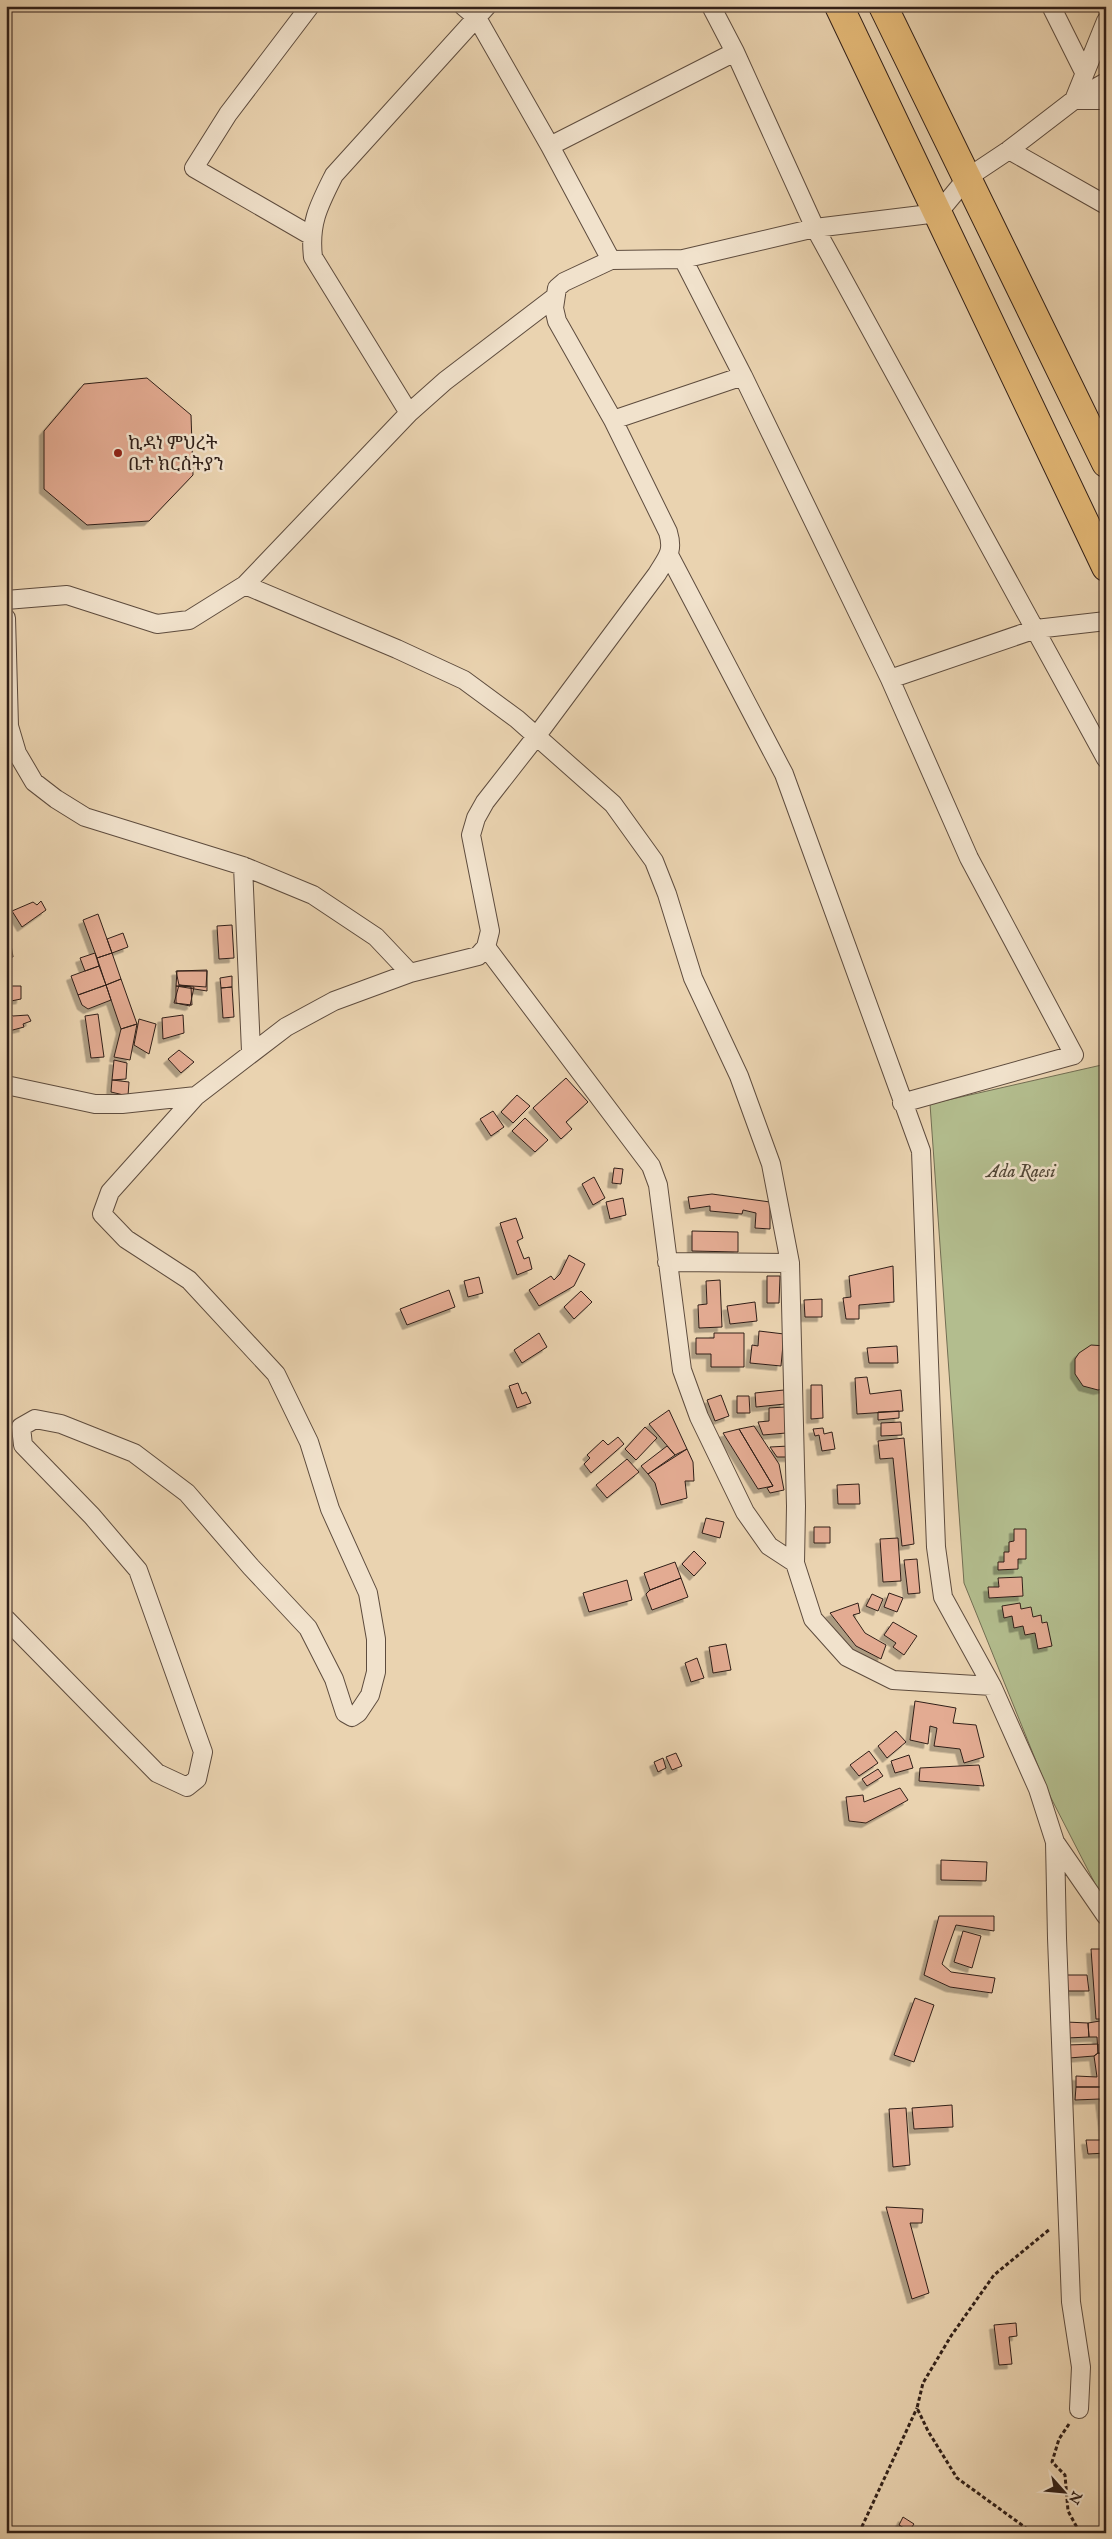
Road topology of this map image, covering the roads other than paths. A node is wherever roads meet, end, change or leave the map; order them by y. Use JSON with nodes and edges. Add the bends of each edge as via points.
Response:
{"nodes":[{"id":1,"x":310,"y":6,"type":"edge"},
{"id":2,"x":463,"y":6,"type":"edge"},
{"id":3,"x":712,"y":6,"type":"edge"},
{"id":4,"x":839,"y":6,"type":"edge"},
{"id":5,"x":883,"y":6,"type":"edge"},
{"id":6,"x":1051,"y":6,"type":"edge"},
{"id":7,"x":482,"y":12,"type":"edge"},
{"id":8,"x":1106,"y":21,"type":"edge"},
{"id":9,"x":735,"y":52,"type":"junction"},
{"id":10,"x":1084,"y":72,"type":"junction"},
{"id":11,"x":1106,"y":82,"type":"edge"},
{"id":12,"x":1074,"y":100,"type":"junction"},
{"id":13,"x":1106,"y":100,"type":"edge"},
{"id":14,"x":550,"y":146,"type":"junction"},
{"id":15,"x":1009,"y":150,"type":"junction"},
{"id":16,"x":967,"y":178,"type":"junction"},
{"id":17,"x":1106,"y":206,"type":"edge"},
{"id":18,"x":938,"y":213,"type":"junction"},
{"id":19,"x":815,"y":228,"type":"junction"},
{"id":20,"x":310,"y":235,"type":"junction"},
{"id":21,"x":683,"y":259,"type":"junction"},
{"id":22,"x":611,"y":260,"type":"junction"},
{"id":23,"x":555,"y":297,"type":"junction"},
{"id":24,"x":743,"y":376,"type":"junction"},
{"id":25,"x":409,"y":413,"type":"junction"},
{"id":26,"x":613,"y":420,"type":"junction"},
{"id":27,"x":1106,"y":463,"type":"edge"},
{"id":28,"x":669,"y":555,"type":"junction"},
{"id":29,"x":1106,"y":567,"type":"edge"},
{"id":30,"x":245,"y":585,"type":"junction"},
{"id":31,"x":6,"y":600,"type":"edge"},
{"id":32,"x":6,"y":618,"type":"edge"},
{"id":33,"x":1106,"y":621,"type":"edge"},
{"id":34,"x":1036,"y":628,"type":"junction"},
{"id":35,"x":890,"y":679,"type":"junction"},
{"id":36,"x":536,"y":738,"type":"junction"},
{"id":37,"x":1106,"y":758,"type":"edge"},
{"id":38,"x":242,"y":866,"type":"junction"},
{"id":39,"x":486,"y":947,"type":"junction"},
{"id":40,"x":410,"y":973,"type":"junction"},
{"id":41,"x":251,"y":1052,"type":"junction"},
{"id":42,"x":6,"y":1086,"type":"edge"},
{"id":43,"x":196,"y":1096,"type":"junction"},
{"id":44,"x":902,"y":1103,"type":"junction"},
{"id":45,"x":666,"y":1262,"type":"junction"},
{"id":46,"x":790,"y":1263,"type":"junction"},
{"id":47,"x":795,"y":1563,"type":"junction"},
{"id":48,"x":6,"y":1619,"type":"edge"},
{"id":49,"x":992,"y":1686,"type":"junction"},
{"id":50,"x":1056,"y":1842,"type":"junction"},
{"id":51,"x":1106,"y":1916,"type":"edge"},
{"id":52,"x":1079,"y":2409,"type":"road end"}],
"edges":[{"from":1,"to":20,"type":"street","via":[[228,114],[194,168]]},
{"from":2,"to":7,"type":"street"},
{"from":3,"to":9,"type":"street"},
{"from":4,"to":18,"type":"main road"},
{"from":5,"to":16,"type":"main road"},
{"from":6,"to":10,"type":"street"},
{"from":7,"to":14,"type":"street"},
{"from":7,"to":20,"type":"street","via":[[334,175],[320,203]]},
{"from":8,"to":10,"type":"street"},
{"from":9,"to":14,"type":"street"},
{"from":9,"to":19,"type":"street"},
{"from":10,"to":12,"type":"street"},
{"from":11,"to":12,"type":"street"},
{"from":12,"to":13,"type":"street"},
{"from":12,"to":15,"type":"street"},
{"from":14,"to":22,"type":"street"},
{"from":15,"to":16,"type":"street"},
{"from":15,"to":17,"type":"street"},
{"from":16,"to":18,"type":"street"},
{"from":16,"to":27,"type":"main road"},
{"from":18,"to":19,"type":"street"},
{"from":18,"to":29,"type":"main road"},
{"from":19,"to":21,"type":"street"},
{"from":19,"to":34,"type":"street"},
{"from":20,"to":25,"type":"street","via":[[313,257]]},
{"from":21,"to":22,"type":"street"},
{"from":21,"to":24,"type":"street"},
{"from":22,"to":23,"type":"street","via":[[564,282],[557,288]]},
{"from":23,"to":25,"type":"street","via":[[445,381]]},
{"from":23,"to":26,"type":"street","via":[[557,321]]},
{"from":24,"to":26,"type":"street"},
{"from":24,"to":35,"type":"street"},
{"from":25,"to":30,"type":"street"},
{"from":26,"to":28,"type":"street","via":[[668,532]]},
{"from":28,"to":36,"type":"street"},
{"from":28,"to":44,"type":"street","via":[[784,774]]},
{"from":30,"to":31,"type":"street","via":[[189,620],[157,624],[67,595]]},
{"from":30,"to":36,"type":"street","via":[[464,680],[517,719]]},
{"from":32,"to":38,"type":"street","via":[[9,726],[17,753],[34,782],[85,817]]},
{"from":33,"to":34,"type":"street"},
{"from":34,"to":35,"type":"street"},
{"from":34,"to":37,"type":"street"},
{"from":35,"to":44,"type":"street","via":[[968,858],[1074,1055]]},
{"from":36,"to":39,"type":"street","via":[[484,802],[476,818],[472,835],[490,931]]},
{"from":36,"to":46,"type":"street","via":[[613,804],[654,861],[693,978],[738,1076],[771,1164]]},
{"from":38,"to":40,"type":"street","via":[[313,895],[376,937]]},
{"from":38,"to":41,"type":"street"},
{"from":39,"to":40,"type":"street","via":[[478,956]]},
{"from":39,"to":45,"type":"street","via":[[651,1166],[658,1185]]},
{"from":40,"to":41,"type":"street","via":[[334,1001],[286,1027]]},
{"from":41,"to":43,"type":"street"},
{"from":42,"to":43,"type":"street","via":[[95,1104]]},
{"from":43,"to":48,"type":"street","via":[[110,1192],[102,1214],[126,1239],[188,1280],[276,1374],[308,1442],[330,1509],[368,1593],[376,1639],[376,1672],[370,1695],[358,1713],[352,1717],[345,1714],[334,1679],[308,1628],[187,1494],[134,1453],[61,1424],[35,1419],[21,1427],[23,1445],[92,1516],[138,1570],[203,1752],[196,1779],[188,1787],[157,1773]]},
{"from":44,"to":49,"type":"street","via":[[921,1151],[939,1572],[943,1597]]},
{"from":45,"to":46,"type":"street"},
{"from":45,"to":47,"type":"street","via":[[682,1370],[699,1417],[745,1512],[769,1546]]},
{"from":46,"to":47,"type":"street"},
{"from":47,"to":49,"type":"street","via":[[813,1619],[846,1657],[892,1680]]},
{"from":49,"to":50,"type":"street","via":[[1038,1789]]},
{"from":50,"to":51,"type":"street"},
{"from":50,"to":52,"type":"street","via":[[1071,2302],[1081,2367]]}]}
